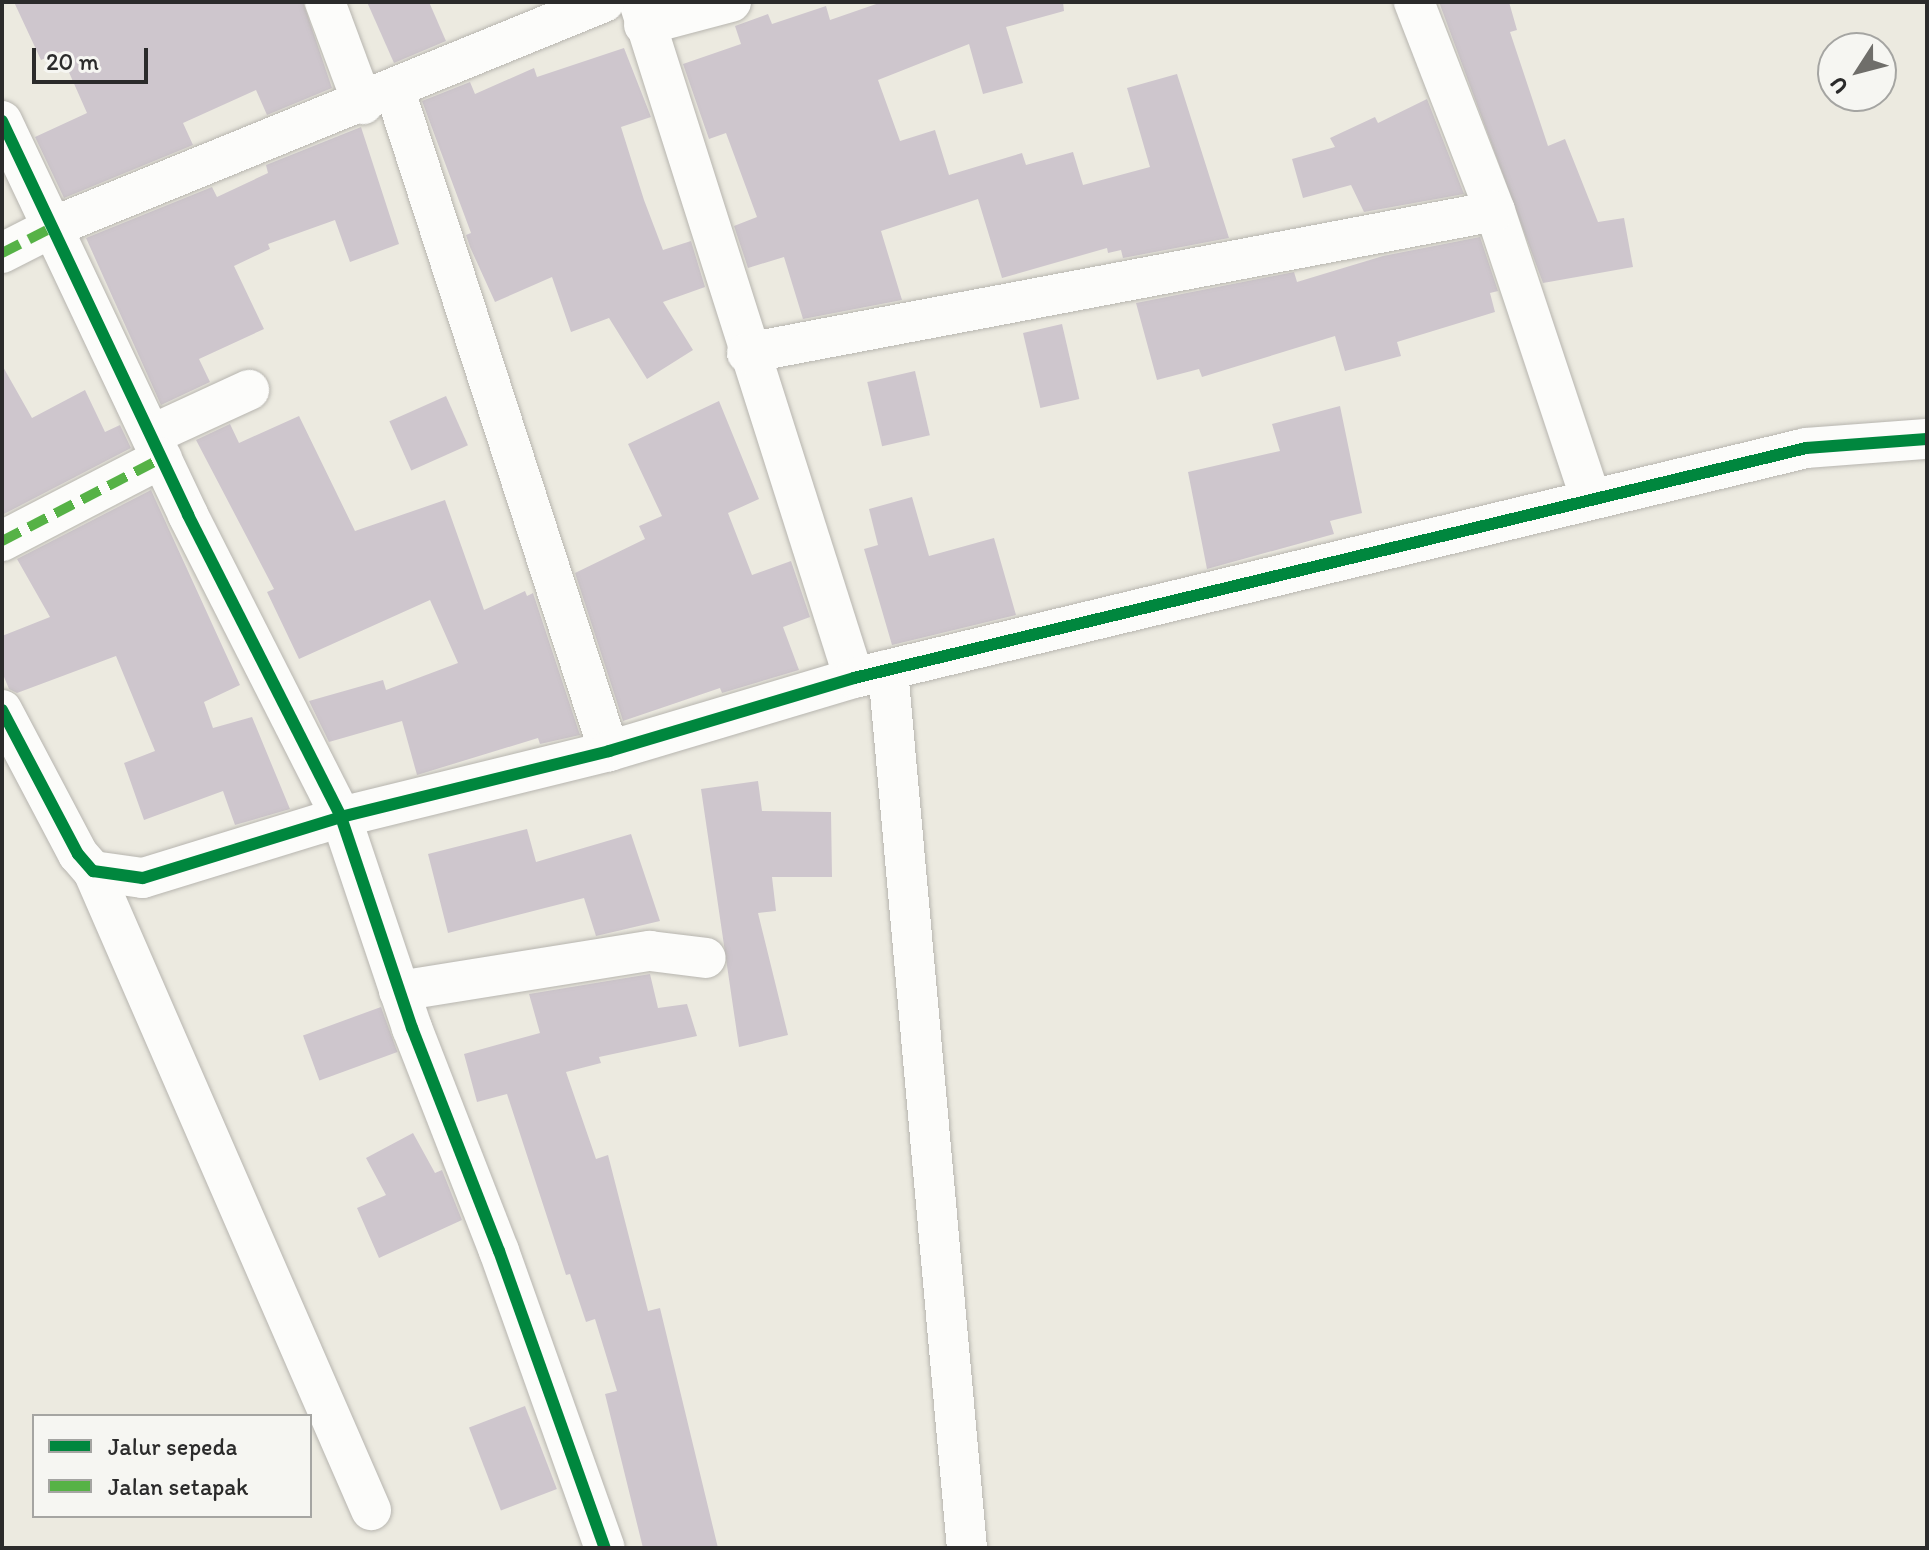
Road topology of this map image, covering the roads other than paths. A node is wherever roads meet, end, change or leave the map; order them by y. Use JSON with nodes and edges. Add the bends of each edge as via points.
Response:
{"nodes":[{"id":1,"x":325,"y":2,"type":"edge"},
{"id":2,"x":604,"y":2,"type":"edge"},
{"id":3,"x":731,"y":2,"type":"edge"},
{"id":4,"x":1414,"y":2,"type":"edge"},
{"id":5,"x":642,"y":14,"type":"edge"},
{"id":6,"x":379,"y":97,"type":"junction"},
{"id":7,"x":2,"y":121,"type":"edge"},
{"id":8,"x":1495,"y":211,"type":"junction"},
{"id":9,"x":55,"y":226,"type":"junction"},
{"id":10,"x":2,"y":253,"type":"edge"},
{"id":11,"x":747,"y":353,"type":"junction"},
{"id":12,"x":249,"y":390,"type":"dead end"},
{"id":13,"x":1927,"y":439,"type":"edge"},
{"id":14,"x":156,"y":446,"type":"junction"},
{"id":15,"x":1591,"y":499,"type":"junction"},
{"id":16,"x":2,"y":541,"type":"edge"},
{"id":17,"x":871,"y":674,"type":"junction"},
{"id":18,"x":2,"y":710,"type":"edge"},
{"id":19,"x":609,"y":751,"type":"junction"},
{"id":20,"x":341,"y":817,"type":"junction"},
{"id":21,"x":93,"y":871,"type":"junction"},
{"id":22,"x":706,"y":958,"type":"dead end"},
{"id":23,"x":399,"y":991,"type":"junction"},
{"id":24,"x":371,"y":1510,"type":"dead end"},
{"id":25,"x":605,"y":1548,"type":"edge"},
{"id":26,"x":967,"y":1548,"type":"edge"}],
"edges":[{"from":1,"to":6,"type":"street"},
{"from":2,"to":6,"type":"street"},
{"from":3,"to":5,"type":"street"},
{"from":4,"to":8,"type":"street"},
{"from":5,"to":11,"type":"street"},
{"from":6,"to":9,"type":"street"},
{"from":6,"to":19,"type":"street"},
{"from":7,"to":9,"type":"street"},
{"from":8,"to":11,"type":"street"},
{"from":8,"to":15,"type":"street"},
{"from":9,"to":10,"type":"street"},
{"from":9,"to":14,"type":"street"},
{"from":11,"to":17,"type":"street"},
{"from":12,"to":14,"type":"street"},
{"from":13,"to":15,"type":"street","via":[[1806,448]]},
{"from":14,"to":16,"type":"street"},
{"from":14,"to":20,"type":"street"},
{"from":15,"to":17,"type":"street"},
{"from":17,"to":19,"type":"street"},
{"from":17,"to":26,"type":"street"},
{"from":18,"to":21,"type":"street","via":[[78,854]]},
{"from":19,"to":20,"type":"street"},
{"from":20,"to":21,"type":"street","via":[[143,878]]},
{"from":20,"to":23,"type":"street"},
{"from":21,"to":24,"type":"street"},
{"from":22,"to":23,"type":"street","via":[[650,951]]},
{"from":23,"to":25,"type":"street"}]}
